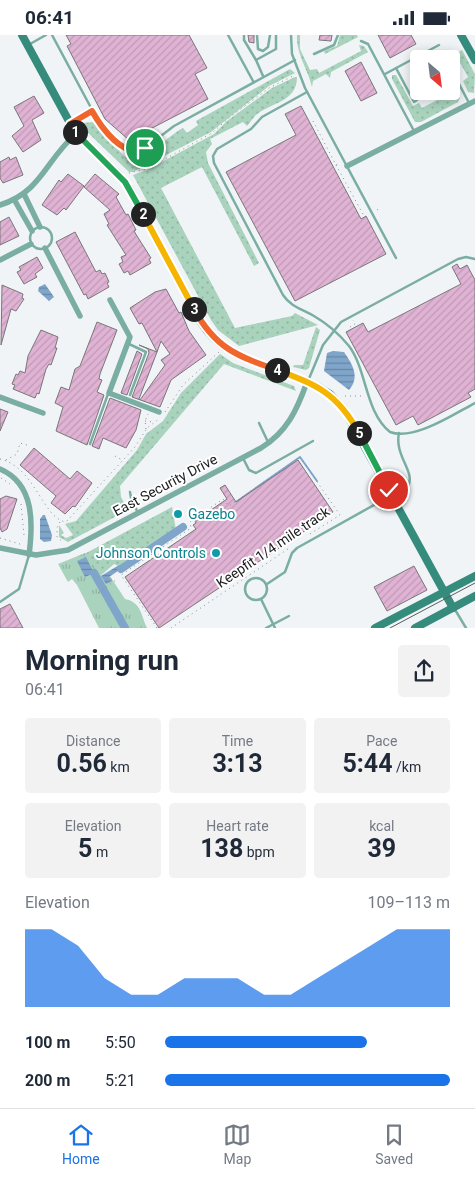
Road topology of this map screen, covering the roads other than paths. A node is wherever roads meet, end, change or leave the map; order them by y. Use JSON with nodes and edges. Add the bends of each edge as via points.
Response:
{"nodes":[{"id":1,"x":22,"y":35,"type":"edge"},
{"id":2,"x":46,"y":35,"type":"edge"},
{"id":3,"x":52,"y":35,"type":"edge"},
{"id":4,"x":228,"y":35,"type":"edge"},
{"id":5,"x":244,"y":35,"type":"edge"},
{"id":6,"x":256,"y":35,"type":"edge"},
{"id":7,"x":270,"y":35,"type":"edge"},
{"id":8,"x":276,"y":35,"type":"edge"},
{"id":9,"x":292,"y":35,"type":"edge"},
{"id":10,"x":338,"y":35,"type":"edge"},
{"id":11,"x":461,"y":35,"type":"edge"},
{"id":12,"x":361,"y":41,"type":"dead end"},
{"id":13,"x":28,"y":45,"type":"junction"},
{"id":14,"x":439,"y":45,"type":"dead end"},
{"id":15,"x":314,"y":54,"type":"dead end"},
{"id":16,"x":256,"y":60,"type":"junction"},
{"id":17,"x":295,"y":60,"type":"junction"},
{"id":18,"x":475,"y":60,"type":"edge"},
{"id":19,"x":396,"y":68,"type":"junction"},
{"id":20,"x":385,"y":74,"type":"junction"},
{"id":21,"x":263,"y":76,"type":"junction"},
{"id":22,"x":253,"y":81,"type":"junction"},
{"id":23,"x":460,"y":85,"type":"edge"},
{"id":24,"x":307,"y":92,"type":"junction"},
{"id":25,"x":410,"y":94,"type":"edge"},
{"id":26,"x":413,"y":100,"type":"edge"},
{"id":27,"x":418,"y":100,"type":"dead end"},
{"id":28,"x":472,"y":102,"type":"edge"},
{"id":29,"x":92,"y":111,"type":"junction"},
{"id":30,"x":70,"y":124,"type":"junction"},
{"id":31,"x":414,"y":131,"type":"junction"},
{"id":32,"x":76,"y":134,"type":"junction"},
{"id":33,"x":347,"y":166,"type":"junction"},
{"id":34,"x":24,"y":194,"type":"junction"},
{"id":35,"x":15,"y":201,"type":"junction"},
{"id":36,"x":0,"y":205,"type":"edge"},
{"id":37,"x":40,"y":227,"type":"junction"},
{"id":38,"x":32,"y":231,"type":"junction"},
{"id":39,"x":31,"y":244,"type":"junction"},
{"id":40,"x":45,"y":248,"type":"junction"},
{"id":41,"x":396,"y":258,"type":"dead end"},
{"id":42,"x":475,"y":259,"type":"edge"},
{"id":43,"x":0,"y":261,"type":"edge"},
{"id":44,"x":110,"y":300,"type":"dead end"},
{"id":45,"x":80,"y":316,"type":"dead end"},
{"id":46,"x":332,"y":331,"type":"junction"},
{"id":47,"x":128,"y":344,"type":"junction"},
{"id":48,"x":308,"y":382,"type":"junction"},
{"id":49,"x":109,"y":393,"type":"junction"},
{"id":50,"x":130,"y":395,"type":"dead end"},
{"id":51,"x":0,"y":397,"type":"edge"},
{"id":52,"x":475,"y":403,"type":"edge"},
{"id":53,"x":43,"y":413,"type":"dead end"},
{"id":54,"x":159,"y":413,"type":"dead end"},
{"id":55,"x":258,"y":423,"type":"dead end"},
{"id":56,"x":399,"y":433,"type":"junction"},
{"id":57,"x":313,"y":441,"type":"dead end"},
{"id":58,"x":269,"y":443,"type":"junction"},
{"id":59,"x":90,"y":444,"type":"dead end"},
{"id":60,"x":243,"y":458,"type":"junction"},
{"id":61,"x":0,"y":469,"type":"edge"},
{"id":62,"x":130,"y":492,"type":"dead end"},
{"id":63,"x":392,"y":496,"type":"junction"},
{"id":64,"x":138,"y":513,"type":"junction"},
{"id":65,"x":0,"y":548,"type":"edge"},
{"id":66,"x":29,"y":555,"type":"junction"},
{"id":67,"x":475,"y":576,"type":"edge"},
{"id":68,"x":267,"y":584,"type":"junction"},
{"id":69,"x":444,"y":592,"type":"junction"},
{"id":70,"x":475,"y":596,"type":"edge"},
{"id":71,"x":261,"y":599,"type":"junction"},
{"id":72,"x":0,"y":601,"type":"edge"},
{"id":73,"x":453,"y":608,"type":"junction"},
{"id":74,"x":289,"y":617,"type":"dead end"},
{"id":75,"x":274,"y":626,"type":"edge"},
{"id":76,"x":266,"y":628,"type":"edge"},
{"id":77,"x":376,"y":628,"type":"edge"},
{"id":78,"x":415,"y":628,"type":"edge"},
{"id":79,"x":466,"y":628,"type":"edge"}],
"edges":[{"from":1,"to":13,"type":"street"},
{"from":2,"to":13,"type":"lane"},
{"from":3,"to":29,"type":"lane"},
{"from":4,"to":22,"type":"lane"},
{"from":5,"to":16,"type":"lane"},
{"from":6,"to":7,"type":"lane","via":[[258,49],[264,51]]},
{"from":8,"to":16,"type":"lane","via":[[276,49]]},
{"from":9,"to":17,"type":"lane","via":[[291,50]]},
{"from":10,"to":15,"type":"lane","via":[[334,45]]},
{"from":11,"to":18,"type":"street"},
{"from":12,"to":20,"type":"lane","via":[[368,44]]},
{"from":13,"to":30,"type":"street"},
{"from":14,"to":19,"type":"lane"},
{"from":16,"to":21,"type":"lane"},
{"from":17,"to":21,"type":"lane"},
{"from":17,"to":24,"type":"lane"},
{"from":19,"to":20,"type":"lane"},
{"from":19,"to":25,"type":"lane"},
{"from":20,"to":31,"type":"lane"},
{"from":21,"to":22,"type":"lane"},
{"from":22,"to":29,"type":"lane","via":[[174,126],[137,152],[121,145]]},
{"from":23,"to":28,"type":"lane"},
{"from":24,"to":33,"type":"lane"},
{"from":24,"to":46,"type":"lane","via":[[262,117],[246,133],[217,149],[213,159],[286,299]]},
{"from":26,"to":27,"type":"lane"},
{"from":28,"to":31,"type":"street"},
{"from":29,"to":30,"type":"lane"},
{"from":30,"to":32,"type":"street"},
{"from":31,"to":33,"type":"street"},
{"from":32,"to":34,"type":"street","via":[[59,151],[38,182]]},
{"from":32,"to":48,"type":"street","via":[[130,189],[210,336],[239,357]]},
{"from":33,"to":41,"type":"lane"},
{"from":34,"to":35,"type":"street"},
{"from":34,"to":37,"type":"street"},
{"from":35,"to":36,"type":"street"},
{"from":35,"to":38,"type":"street"},
{"from":37,"to":38,"type":"lane"},
{"from":37,"to":40,"type":"lane","via":[[51,232],[51,244]]},
{"from":38,"to":39,"type":"lane"},
{"from":39,"to":40,"type":"lane","via":[[39,250]]},
{"from":39,"to":43,"type":"street"},
{"from":40,"to":45,"type":"street"},
{"from":42,"to":46,"type":"lane","via":[[462,257],[454,261],[349,317]]},
{"from":44,"to":47,"type":"street","via":[[130,337]]},
{"from":46,"to":48,"type":"lane"},
{"from":46,"to":56,"type":"lane","via":[[353,353],[365,389],[385,427],[392,433]]},
{"from":47,"to":49,"type":"street"},
{"from":47,"to":50,"type":"lane","via":[[146,352]]},
{"from":48,"to":58,"type":"street","name":"East Security Drive","via":[[293,417],[282,433]]},
{"from":48,"to":63,"type":"street","via":[[326,391],[344,409]]},
{"from":49,"to":54,"type":"street"},
{"from":49,"to":59,"type":"lane"},
{"from":51,"to":53,"type":"street"},
{"from":52,"to":56,"type":"lane","via":[[425,428]]},
{"from":55,"to":58,"type":"lane"},
{"from":56,"to":63,"type":"lane","via":[[397,447],[411,479],[408,486]]},
{"from":57,"to":60,"type":"lane","via":[[256,473],[249,470]]},
{"from":58,"to":60,"type":"street","name":"East Security Drive"},
{"from":60,"to":64,"type":"street","name":"East Security Drive"},
{"from":61,"to":66,"type":"street","via":[[18,484],[28,498],[32,534]]},
{"from":62,"to":64,"type":"lane"},
{"from":63,"to":68,"type":"lane","via":[[297,548],[285,572]]},
{"from":63,"to":69,"type":"street"},
{"from":64,"to":66,"type":"street","name":"East Security Drive","via":[[68,550]]},
{"from":65,"to":66,"type":"street","name":"East Security Drive"},
{"from":66,"to":72,"type":"lane","via":[[19,589]]},
{"from":67,"to":69,"type":"street"},
{"from":68,"to":71,"type":"lane","via":[[266,595]]},
{"from":68,"to":71,"type":"lane","via":[[258,578],[246,584],[248,597]]},
{"from":69,"to":73,"type":"street"},
{"from":69,"to":77,"type":"street"},
{"from":70,"to":73,"type":"street"},
{"from":71,"to":75,"type":"lane"},
{"from":73,"to":78,"type":"street"},
{"from":73,"to":79,"type":"lane"},
{"from":74,"to":75,"type":"lane"},
{"from":75,"to":76,"type":"lane"}]}
